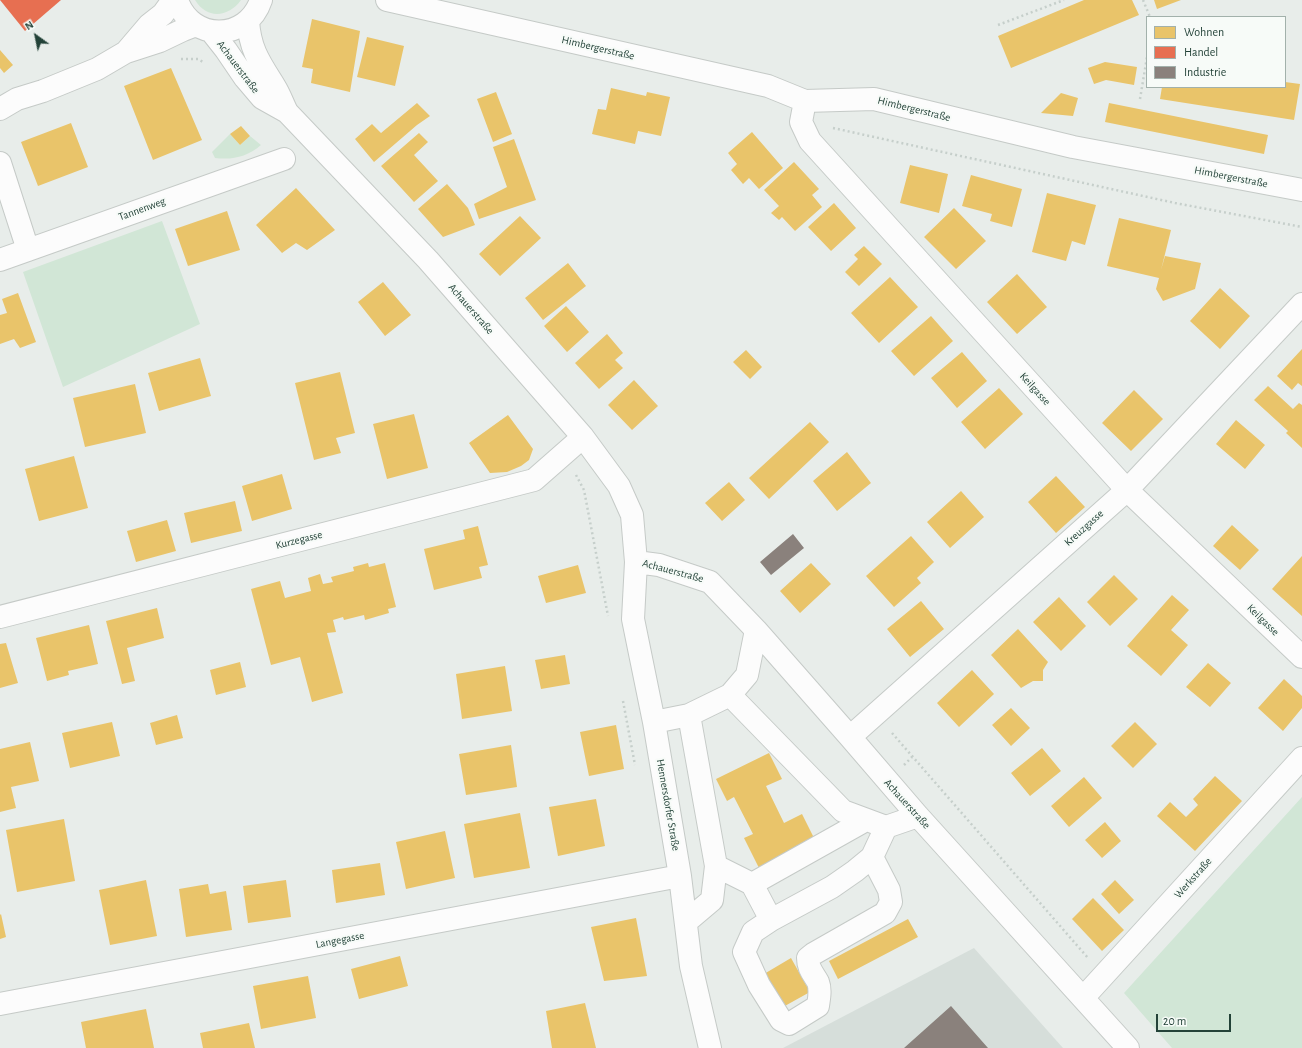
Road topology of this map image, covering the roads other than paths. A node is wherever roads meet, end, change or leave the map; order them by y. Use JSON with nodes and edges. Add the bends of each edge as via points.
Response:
{"nodes":[{"id":1,"x":173,"y":0,"type":"edge"},
{"id":2,"x":177,"y":0,"type":"edge"},
{"id":3,"x":387,"y":0,"type":"edge"},
{"id":4,"x":262,"y":1,"type":"edge"},
{"id":5,"x":248,"y":20,"type":"junction"},
{"id":6,"x":204,"y":28,"type":"junction"},
{"id":7,"x":126,"y":52,"type":"junction"},
{"id":8,"x":0,"y":109,"type":"edge"},
{"id":9,"x":803,"y":111,"type":"junction"},
{"id":10,"x":287,"y":112,"type":"junction"},
{"id":11,"x":284,"y":159,"type":"dead end"},
{"id":12,"x":0,"y":163,"type":"edge"},
{"id":13,"x":1302,"y":190,"type":"edge"},
{"id":14,"x":28,"y":250,"type":"junction"},
{"id":15,"x":0,"y":260,"type":"edge"},
{"id":16,"x":1302,"y":304,"type":"edge"},
{"id":17,"x":583,"y":436,"type":"junction"},
{"id":18,"x":1127,"y":490,"type":"junction"},
{"id":19,"x":636,"y":562,"type":"junction"},
{"id":20,"x":0,"y":617,"type":"edge"},
{"id":21,"x":756,"y":630,"type":"junction"},
{"id":22,"x":1302,"y":657,"type":"edge"},
{"id":23,"x":730,"y":695,"type":"junction"},
{"id":24,"x":689,"y":715,"type":"junction"},
{"id":25,"x":654,"y":722,"type":"junction"},
{"id":26,"x":850,"y":737,"type":"junction"},
{"id":27,"x":1302,"y":758,"type":"edge"},
{"id":28,"x":918,"y":816,"type":"junction"},
{"id":29,"x":876,"y":824,"type":"junction"},
{"id":30,"x":872,"y":857,"type":"junction"},
{"id":31,"x":716,"y":866,"type":"junction"},
{"id":32,"x":680,"y":876,"type":"junction"},
{"id":33,"x":752,"y":884,"type":"junction"},
{"id":34,"x":771,"y":920,"type":"junction"},
{"id":35,"x":686,"y":922,"type":"junction"},
{"id":36,"x":1084,"y":998,"type":"junction"},
{"id":37,"x":0,"y":1004,"type":"edge"},
{"id":38,"x":710,"y":1048,"type":"edge"},
{"id":39,"x":1128,"y":1048,"type":"edge"}],
"edges":[{"from":1,"to":7,"type":"street"},
{"from":2,"to":6,"type":"street","name":"Achauerstraße","via":[[184,15]]},
{"from":3,"to":9,"type":"street","name":"Himbergerstraße","via":[[768,86]]},
{"from":4,"to":5,"type":"street"},
{"from":5,"to":6,"type":"street","via":[[228,31]]},
{"from":5,"to":10,"type":"street","name":"Achauerstraße","via":[[254,50]]},
{"from":6,"to":7,"type":"street","via":[[183,30]]},
{"from":6,"to":10,"type":"street","name":"Achauerstraße","via":[[226,50],[244,78],[262,98]]},
{"from":7,"to":8,"type":"street","via":[[97,69],[18,99]]},
{"from":9,"to":13,"type":"street","name":"Himbergerstraße","via":[[874,99],[1073,147]]},
{"from":9,"to":18,"type":"street","name":"Keilgasse","via":[[810,140]]},
{"from":10,"to":17,"type":"street","name":"Achauerstraße","via":[[428,260]]},
{"from":11,"to":14,"type":"street","name":"Tannenweg"},
{"from":12,"to":14,"type":"street"},
{"from":14,"to":15,"type":"street","name":"Tannenweg"},
{"from":16,"to":18,"type":"street","name":"Kreuzgasse"},
{"from":17,"to":19,"type":"street","name":"Achauerstraße","via":[[619,486],[632,515]]},
{"from":17,"to":20,"type":"street","name":"Kurzegasse","via":[[534,480]]},
{"from":18,"to":22,"type":"street","name":"Keilgasse"},
{"from":18,"to":26,"type":"street","name":"Kreuzgasse"},
{"from":19,"to":21,"type":"street","name":"Achauerstraße","via":[[659,565],[710,582]]},
{"from":19,"to":25,"type":"street","name":"Hennersdorfer Straße","via":[[633,619]]},
{"from":21,"to":23,"type":"street","via":[[747,675]]},
{"from":21,"to":26,"type":"street","name":"Achauerstraße"},
{"from":23,"to":24,"type":"street"},
{"from":23,"to":29,"type":"street","via":[[843,811]]},
{"from":24,"to":25,"type":"street"},
{"from":24,"to":31,"type":"street"},
{"from":25,"to":32,"type":"street","name":"Hennersdorfer Straße"},
{"from":26,"to":28,"type":"street","name":"Achauerstraße"},
{"from":27,"to":36,"type":"street","name":"Werkstraße"},
{"from":28,"to":29,"type":"street"},
{"from":28,"to":36,"type":"street","name":"Achauerstraße"},
{"from":29,"to":30,"type":"street"},
{"from":29,"to":33,"type":"street"},
{"from":30,"to":34,"type":"street","via":[[832,887]]},
{"from":30,"to":34,"type":"street","via":[[889,890],[892,902],[885,913],[808,958],[808,966],[818,984],[818,1006],[789,1024],[781,1020],[777,1014],[759,985],[744,952],[753,932]]},
{"from":31,"to":33,"type":"street"},
{"from":31,"to":35,"type":"street","via":[[712,900]]},
{"from":32,"to":35,"type":"street","name":"Hennersdorfer Straße"},
{"from":32,"to":37,"type":"street","name":"Langegasse"},
{"from":33,"to":34,"type":"street"},
{"from":35,"to":38,"type":"street","name":"Hennersdorfer Straße","via":[[691,966]]},
{"from":36,"to":39,"type":"street","name":"Achauerstraße"}]}
